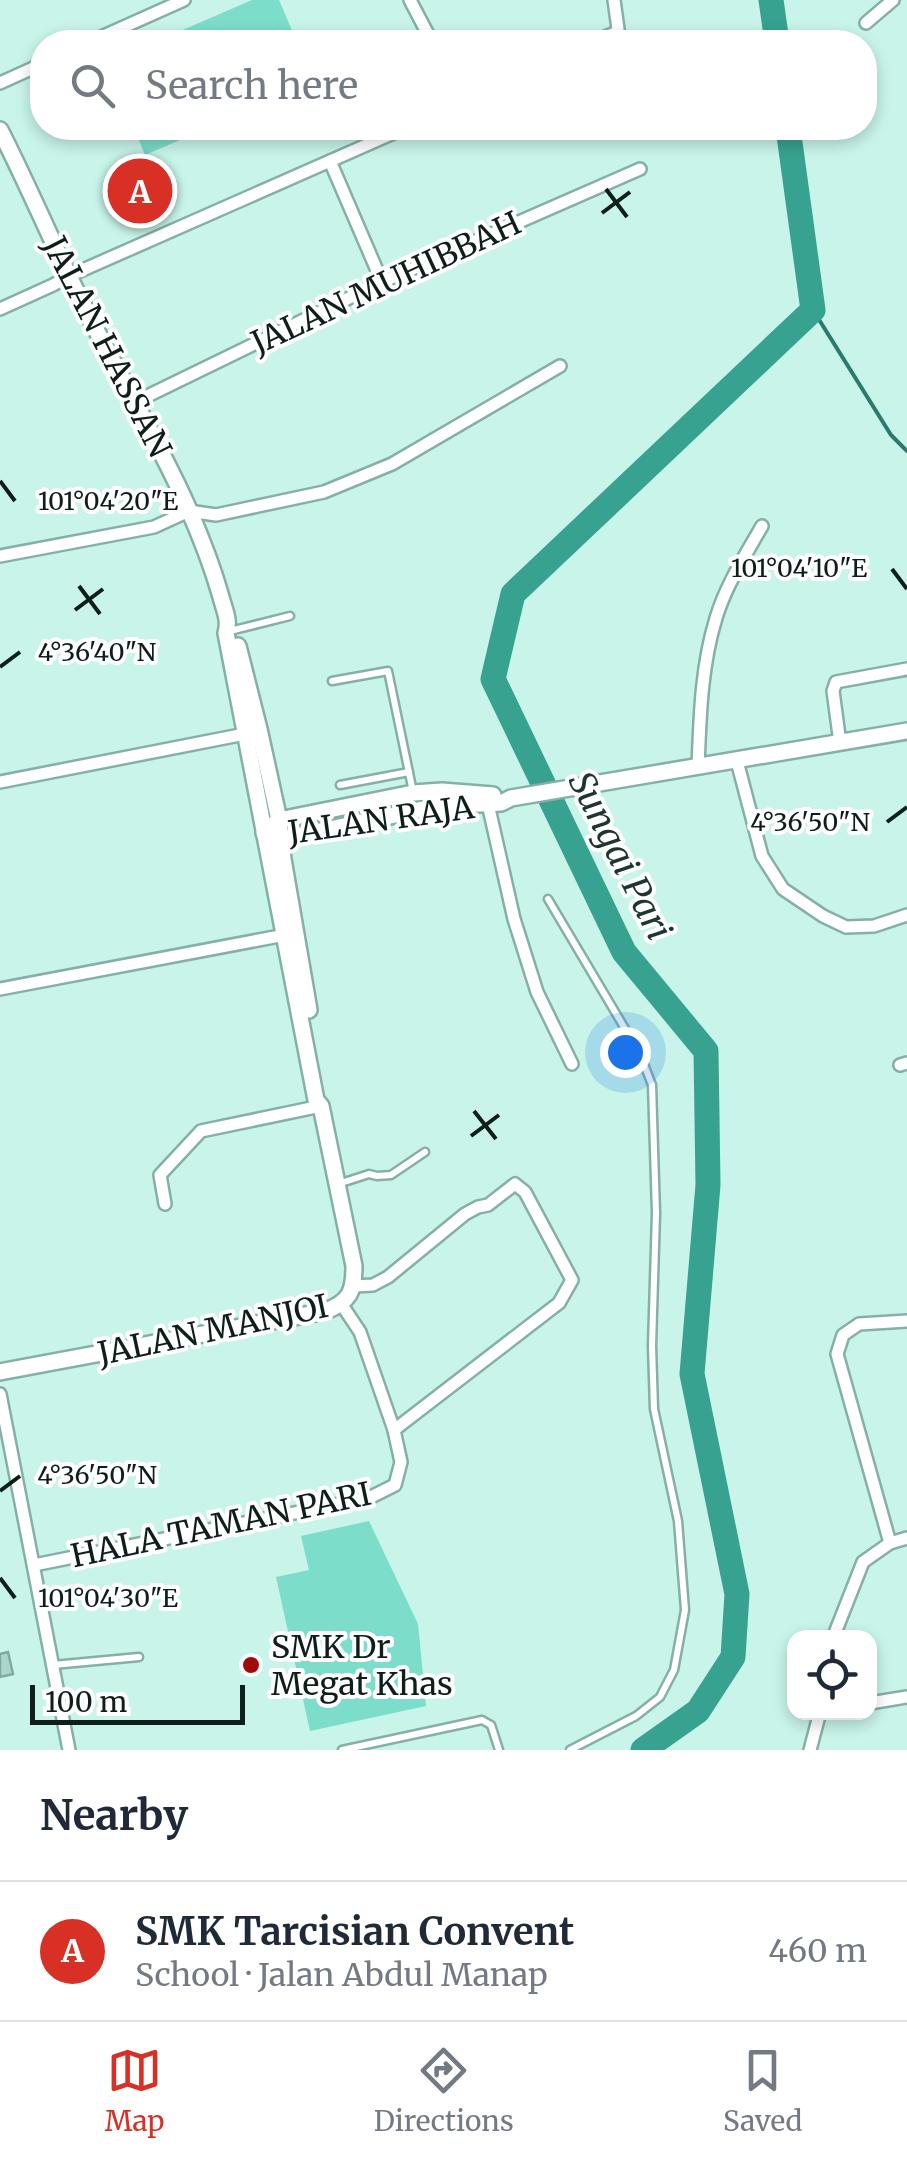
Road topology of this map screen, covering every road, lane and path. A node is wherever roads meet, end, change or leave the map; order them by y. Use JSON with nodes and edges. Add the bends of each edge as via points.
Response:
{"nodes":[{"id":1,"x":184,"y":0,"type":"edge"},
{"id":2,"x":410,"y":0,"type":"edge"},
{"id":3,"x":614,"y":0,"type":"edge"},
{"id":4,"x":893,"y":0,"type":"edge"},
{"id":5,"x":866,"y":24,"type":"dead end"},
{"id":6,"x":117,"y":30,"type":"edge"},
{"id":7,"x":426,"y":30,"type":"edge"},
{"id":8,"x":616,"y":30,"type":"edge"},
{"id":9,"x":30,"y":70,"type":"edge"},
{"id":10,"x":0,"y":84,"type":"edge"},
{"id":11,"x":0,"y":130,"type":"edge"},
{"id":12,"x":377,"y":140,"type":"edge"},
{"id":13,"x":330,"y":161,"type":"junction"},
{"id":14,"x":640,"y":170,"type":"dead end"},
{"id":15,"x":69,"y":276,"type":"junction"},
{"id":16,"x":382,"y":282,"type":"junction"},
{"id":17,"x":0,"y":309,"type":"edge"},
{"id":18,"x":560,"y":366,"type":"dead end"},
{"id":19,"x":134,"y":402,"type":"junction"},
{"id":20,"x":189,"y":512,"type":"junction"},
{"id":21,"x":762,"y":526,"type":"dead end"},
{"id":22,"x":0,"y":556,"type":"edge"},
{"id":23,"x":290,"y":616,"type":"dead end"},
{"id":24,"x":231,"y":627,"type":"junction"},
{"id":25,"x":907,"y":669,"type":"edge"},
{"id":26,"x":332,"y":681,"type":"dead end"},
{"id":27,"x":252,"y":731,"type":"junction"},
{"id":28,"x":907,"y":731,"type":"edge"},
{"id":29,"x":840,"y":743,"type":"junction"},
{"id":30,"x":738,"y":761,"type":"junction"},
{"id":31,"x":698,"y":767,"type":"junction"},
{"id":32,"x":409,"y":772,"type":"junction"},
{"id":33,"x":0,"y":782,"type":"edge"},
{"id":34,"x":340,"y":785,"type":"dead end"},
{"id":35,"x":414,"y":793,"type":"junction"},
{"id":36,"x":511,"y":798,"type":"junction"},
{"id":37,"x":488,"y":804,"type":"junction"},
{"id":38,"x":279,"y":820,"type":"junction"},
{"id":39,"x":264,"y":834,"type":"junction"},
{"id":40,"x":283,"y":839,"type":"junction"},
{"id":41,"x":548,"y":898,"type":"dead end"},
{"id":42,"x":907,"y":914,"type":"edge"},
{"id":43,"x":285,"y":935,"type":"junction"},
{"id":44,"x":0,"y":989,"type":"edge"},
{"id":45,"x":572,"y":1064,"type":"dead end"},
{"id":46,"x":321,"y":1106,"type":"junction"},
{"id":47,"x":425,"y":1152,"type":"dead end"},
{"id":48,"x":337,"y":1184,"type":"junction"},
{"id":49,"x":165,"y":1204,"type":"dead end"},
{"id":50,"x":354,"y":1286,"type":"junction"},
{"id":51,"x":342,"y":1304,"type":"junction"},
{"id":52,"x":907,"y":1321,"type":"edge"},
{"id":53,"x":0,"y":1372,"type":"edge"},
{"id":54,"x":0,"y":1394,"type":"edge"},
{"id":55,"x":394,"y":1430,"type":"junction"},
{"id":56,"x":907,"y":1538,"type":"edge"},
{"id":57,"x":890,"y":1543,"type":"junction"},
{"id":58,"x":34,"y":1565,"type":"junction"},
{"id":59,"x":836,"y":1630,"type":"edge"},
{"id":60,"x":139,"y":1657,"type":"dead end"},
{"id":61,"x":53,"y":1666,"type":"junction"},
{"id":62,"x":907,"y":1697,"type":"edge"},
{"id":63,"x":877,"y":1702,"type":"edge"},
{"id":64,"x":818,"y":1720,"type":"edge"},
{"id":65,"x":69,"y":1750,"type":"edge"},
{"id":66,"x":342,"y":1750,"type":"edge"},
{"id":67,"x":500,"y":1750,"type":"edge"},
{"id":68,"x":570,"y":1750,"type":"edge"},
{"id":69,"x":810,"y":1750,"type":"edge"}],
"edges":[{"from":1,"to":6,"type":"street"},
{"from":2,"to":7,"type":"street"},
{"from":3,"to":8,"type":"street"},
{"from":4,"to":5,"type":"street"},
{"from":9,"to":10,"type":"street"},
{"from":11,"to":15,"type":"street","name":"JALAN HASSAN"},
{"from":12,"to":13,"type":"street"},
{"from":13,"to":15,"type":"street"},
{"from":13,"to":16,"type":"street"},
{"from":14,"to":16,"type":"street","name":"JALAN MUHIBBAH"},
{"from":15,"to":17,"type":"street"},
{"from":15,"to":19,"type":"street","name":"JALAN HASSAN"},
{"from":16,"to":19,"type":"street","name":"JALAN MUHIBBAH"},
{"from":18,"to":20,"type":"street","via":[[392,464],[324,492],[216,515]]},
{"from":19,"to":20,"type":"street","name":"JALAN HASSAN"},
{"from":20,"to":22,"type":"street","via":[[154,527]]},
{"from":20,"to":24,"type":"street","name":"JALAN HASSAN"},
{"from":21,"to":31,"type":"street","via":[[716,618],[701,693]]},
{"from":23,"to":24,"type":"lane"},
{"from":24,"to":27,"type":"street","name":"JALAN HASSAN","via":[[226,633]]},
{"from":25,"to":29,"type":"street","via":[[836,682]]},
{"from":26,"to":32,"type":"lane","via":[[388,671]]},
{"from":27,"to":33,"type":"street"},
{"from":27,"to":38,"type":"street","name":"JALAN HASSAN"},
{"from":27,"to":39,"type":"street","name":"JALAN HASSAN"},
{"from":28,"to":29,"type":"street","name":"JALAN RAJA"},
{"from":29,"to":30,"type":"street","name":"JALAN RAJA"},
{"from":30,"to":31,"type":"street","name":"JALAN RAJA"},
{"from":30,"to":42,"type":"street","via":[[762,856],[783,889],[846,928]]},
{"from":31,"to":36,"type":"street","name":"JALAN RAJA"},
{"from":32,"to":34,"type":"lane"},
{"from":32,"to":35,"type":"lane"},
{"from":35,"to":36,"type":"street","name":"JALAN RAJA"},
{"from":35,"to":38,"type":"street","name":"JALAN RAJA"},
{"from":36,"to":37,"type":"street","name":"JALAN RAJA"},
{"from":37,"to":40,"type":"street","name":"JALAN RAJA","via":[[437,806]]},
{"from":37,"to":45,"type":"street","via":[[536,992]]},
{"from":38,"to":39,"type":"street","name":"JALAN RAJA"},
{"from":38,"to":40,"type":"street","name":"JALAN MANJOI"},
{"from":39,"to":40,"type":"street","name":"JALAN RAJA"},
{"from":39,"to":43,"type":"street","name":"JALAN MANJOI"},
{"from":40,"to":46,"type":"street","name":"JALAN MANJOI"},
{"from":41,"to":68,"type":"lane","via":[[652,1085],[654,1409],[678,1521],[685,1610],[674,1670],[660,1696]]},
{"from":43,"to":44,"type":"street"},
{"from":43,"to":46,"type":"street","name":"JALAN MANJOI"},
{"from":46,"to":48,"type":"street","name":"JALAN MANJOI"},
{"from":46,"to":49,"type":"street","via":[[201,1131],[160,1175]]},
{"from":47,"to":48,"type":"lane","via":[[391,1175]]},
{"from":48,"to":50,"type":"street","name":"JALAN MANJOI"},
{"from":50,"to":51,"type":"street","name":"JALAN MANJOI"},
{"from":50,"to":55,"type":"street","via":[[388,1277],[465,1214],[515,1184],[572,1280],[559,1303]]},
{"from":51,"to":53,"type":"street","name":"JALAN MANJOI"},
{"from":51,"to":55,"type":"street","name":"HALA TAMAN PARI","via":[[360,1332]]},
{"from":52,"to":57,"type":"street","via":[[859,1324],[843,1334],[837,1354]]},
{"from":54,"to":58,"type":"street"},
{"from":55,"to":58,"type":"street","name":"HALA TAMAN PARI","via":[[401,1462],[395,1486],[368,1498]]},
{"from":56,"to":57,"type":"street"},
{"from":57,"to":59,"type":"street","via":[[863,1562]]},
{"from":58,"to":61,"type":"street"},
{"from":60,"to":61,"type":"lane"},
{"from":61,"to":65,"type":"street"},
{"from":62,"to":63,"type":"street"},
{"from":64,"to":69,"type":"street"},
{"from":66,"to":67,"type":"lane","via":[[482,1720]]}]}
